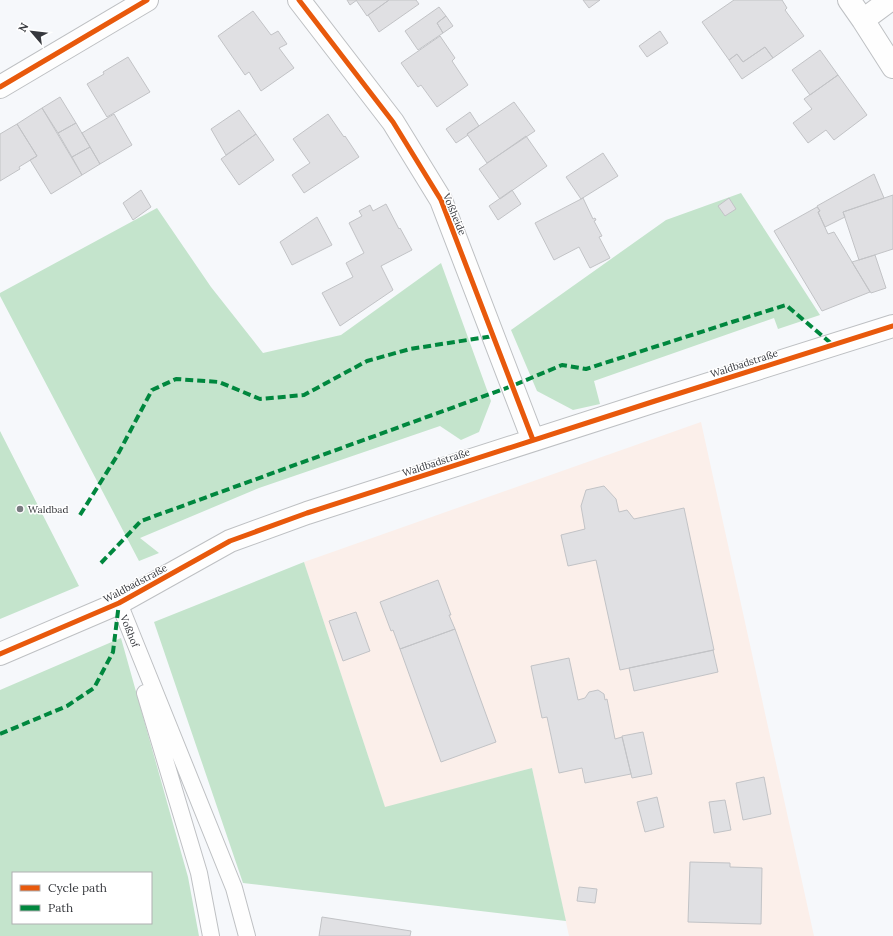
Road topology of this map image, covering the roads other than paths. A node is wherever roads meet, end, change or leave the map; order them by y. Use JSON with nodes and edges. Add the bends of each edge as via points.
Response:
{"nodes":[{"id":1,"x":147,"y":0,"type":"edge"},
{"id":2,"x":299,"y":0,"type":"edge"},
{"id":3,"x":849,"y":0,"type":"edge"},
{"id":4,"x":890,"y":0,"type":"edge"},
{"id":5,"x":863,"y":20,"type":"junction"},
{"id":6,"x":893,"y":67,"type":"edge"},
{"id":7,"x":0,"y":87,"type":"edge"},
{"id":8,"x":893,"y":326,"type":"edge"},
{"id":9,"x":533,"y":440,"type":"junction"},
{"id":10,"x":118,"y":604,"type":"junction"},
{"id":11,"x":0,"y":654,"type":"edge"},
{"id":12,"x":211,"y":936,"type":"edge"},
{"id":13,"x":247,"y":936,"type":"edge"}],
"edges":[{"from":1,"to":7,"type":"street"},
{"from":2,"to":9,"type":"street","name":"Voßheide","via":[[392,122],[441,200]]},
{"from":3,"to":5,"type":"street"},
{"from":4,"to":5,"type":"street"},
{"from":5,"to":6,"type":"street"},
{"from":8,"to":9,"type":"street","name":"Waldbadstraße"},
{"from":9,"to":10,"type":"street","name":"Waldbadstraße","via":[[307,513],[230,541]]},
{"from":10,"to":11,"type":"street","name":"Waldbadstraße"},
{"from":10,"to":12,"type":"lane","name":"Voßhof","via":[[198,874]]},
{"from":10,"to":13,"type":"lane","name":"Voßhof","via":[[234,888]]}]}
